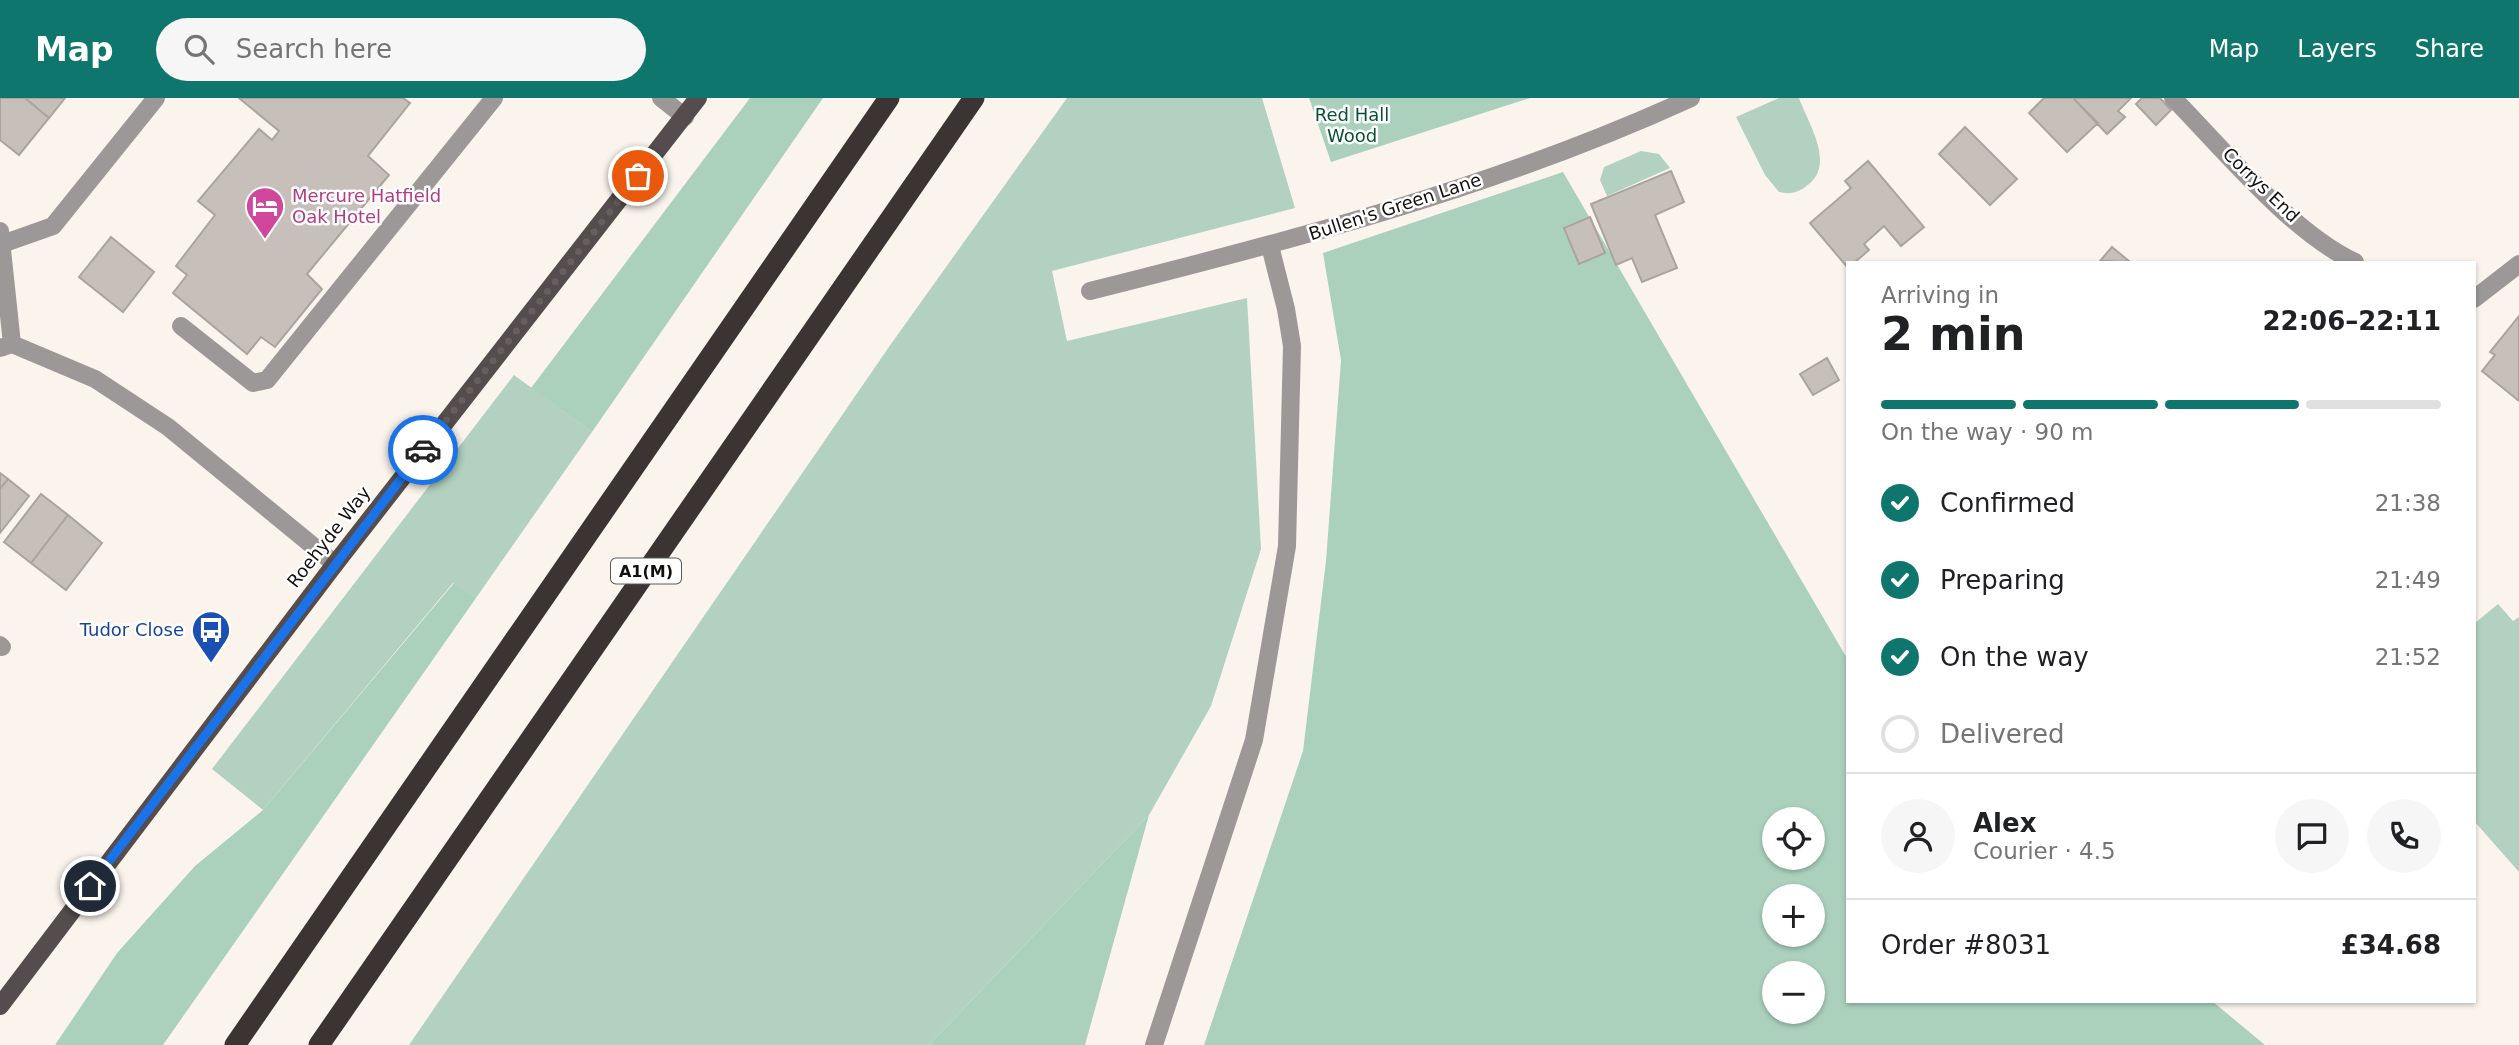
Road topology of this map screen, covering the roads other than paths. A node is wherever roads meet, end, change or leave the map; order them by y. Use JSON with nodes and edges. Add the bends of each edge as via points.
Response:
{"nodes":[{"id":1,"x":156,"y":98,"type":"edge"},
{"id":2,"x":494,"y":98,"type":"edge"},
{"id":3,"x":661,"y":98,"type":"edge"},
{"id":4,"x":698,"y":98,"type":"edge"},
{"id":5,"x":889,"y":98,"type":"edge"},
{"id":6,"x":974,"y":98,"type":"edge"},
{"id":7,"x":1691,"y":98,"type":"edge"},
{"id":8,"x":2173,"y":98,"type":"edge"},
{"id":9,"x":685,"y":117,"type":"junction"},
{"id":10,"x":1,"y":237,"type":"edge"},
{"id":11,"x":1270,"y":246,"type":"junction"},
{"id":12,"x":2353,"y":261,"type":"edge"},
{"id":13,"x":2519,"y":264,"type":"edge"},
{"id":14,"x":1090,"y":291,"type":"dead end"},
{"id":15,"x":2476,"y":297,"type":"edge"},
{"id":16,"x":181,"y":326,"type":"dead end"},
{"id":17,"x":6,"y":346,"type":"edge"},
{"id":18,"x":335,"y":564,"type":"junction"},
{"id":19,"x":0,"y":1006,"type":"edge"},
{"id":20,"x":235,"y":1045,"type":"edge"},
{"id":21,"x":319,"y":1045,"type":"edge"},
{"id":22,"x":1154,"y":1045,"type":"edge"}],
"edges":[{"from":1,"to":10,"type":"street","via":[[53,226]]},
{"from":2,"to":16,"type":"street","via":[[267,380],[253,383]]},
{"from":3,"to":9,"type":"street"},
{"from":4,"to":9,"type":"main road","name":"Roehyde Way"},
{"from":5,"to":20,"type":"highway"},
{"from":6,"to":21,"type":"highway","number":"A1(M)"},
{"from":7,"to":11,"type":"street","name":"Bullen's Green Lane","via":[[1545,159]]},
{"from":8,"to":12,"type":"street","name":"Corrys End","via":[[2269,195],[2332,251]]},
{"from":9,"to":18,"type":"main road","name":"Roehyde Way"},
{"from":10,"to":17,"type":"street"},
{"from":11,"to":14,"type":"street","name":"Bullen's Green Lane"},
{"from":11,"to":22,"type":"street","via":[[1292,346],[1287,545],[1254,740]]},
{"from":13,"to":15,"type":"street"},
{"from":17,"to":18,"type":"street","via":[[95,379],[168,427]]},
{"from":18,"to":19,"type":"main road","name":"Roehyde Way"}]}
